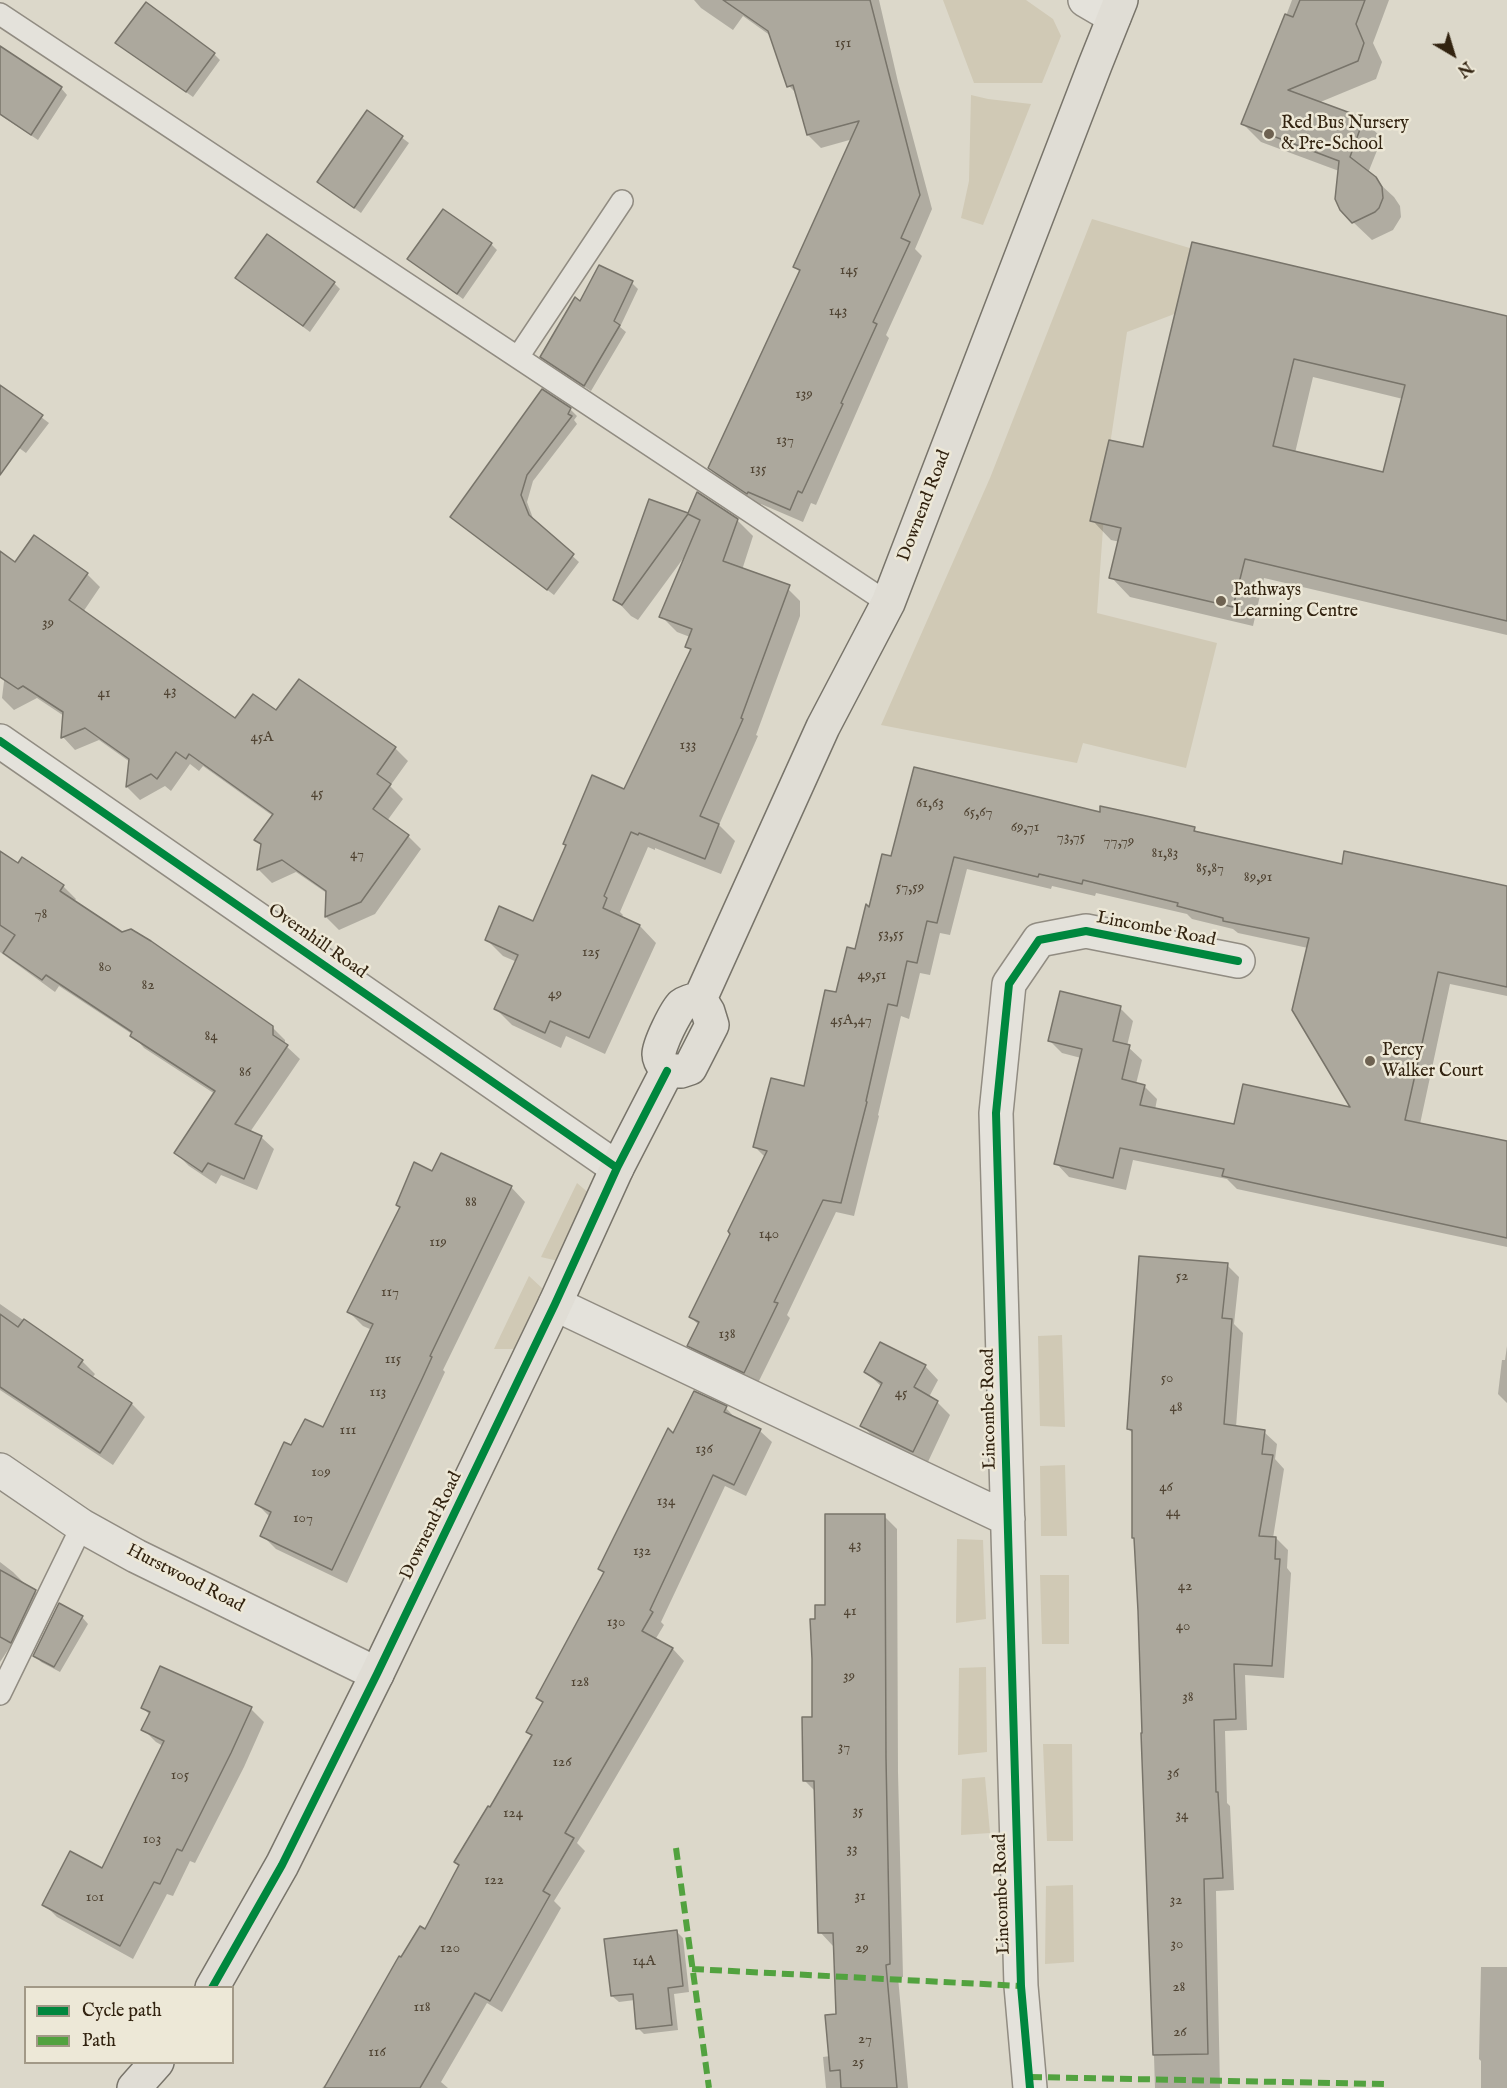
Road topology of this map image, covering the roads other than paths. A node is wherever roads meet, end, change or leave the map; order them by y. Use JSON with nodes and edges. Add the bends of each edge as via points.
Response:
{"nodes":[{"id":1,"x":1084,"y":0,"type":"edge"},
{"id":2,"x":1118,"y":9,"type":"edge"},
{"id":3,"x":0,"y":14,"type":"edge"},
{"id":4,"x":622,"y":201,"type":"dead end"},
{"id":5,"x":518,"y":357,"type":"junction"},
{"id":6,"x":888,"y":603,"type":"junction"},
{"id":7,"x":0,"y":741,"type":"edge"},
{"id":8,"x":1238,"y":961,"type":"dead end"},
{"id":9,"x":617,"y":1167,"type":"junction"},
{"id":10,"x":555,"y":1304,"type":"junction"},
{"id":11,"x":0,"y":1470,"type":"edge"},
{"id":12,"x":1008,"y":1519,"type":"junction"},
{"id":13,"x":82,"y":1526,"type":"junction"},
{"id":14,"x":378,"y":1674,"type":"junction"},
{"id":15,"x":0,"y":1694,"type":"edge"},
{"id":16,"x":213,"y":1986,"type":"edge"},
{"id":17,"x":155,"y":2064,"type":"edge"},
{"id":18,"x":134,"y":2088,"type":"edge"},
{"id":19,"x":1030,"y":2088,"type":"edge"}],
"edges":[{"from":1,"to":2,"type":"street"},
{"from":2,"to":6,"type":"main road","name":"Downend Road"},
{"from":3,"to":5,"type":"lane"},
{"from":4,"to":5,"type":"lane"},
{"from":5,"to":6,"type":"lane"},
{"from":6,"to":9,"type":"main road","name":"Downend Road","via":[[823,728],[700,999],[681,1006],[669,1028],[658,1052],[667,1071]]},
{"from":7,"to":9,"type":"street","name":"Overnhill Road"},
{"from":8,"to":12,"type":"street","name":"Lincombe Road","via":[[1086,931],[1039,940],[1009,984],[996,1113]]},
{"from":9,"to":10,"type":"main road","name":"Downend Road"},
{"from":10,"to":12,"type":"street"},
{"from":10,"to":14,"type":"main road","name":"Downend Road"},
{"from":11,"to":13,"type":"street","name":"Hurstwood Road"},
{"from":12,"to":19,"type":"street","name":"Lincombe Road","via":[[1021,1986]]},
{"from":13,"to":14,"type":"street","name":"Hurstwood Road"},
{"from":13,"to":15,"type":"lane"},
{"from":14,"to":16,"type":"main road","name":"Downend Road","via":[[282,1865]]},
{"from":17,"to":18,"type":"main road"}]}
